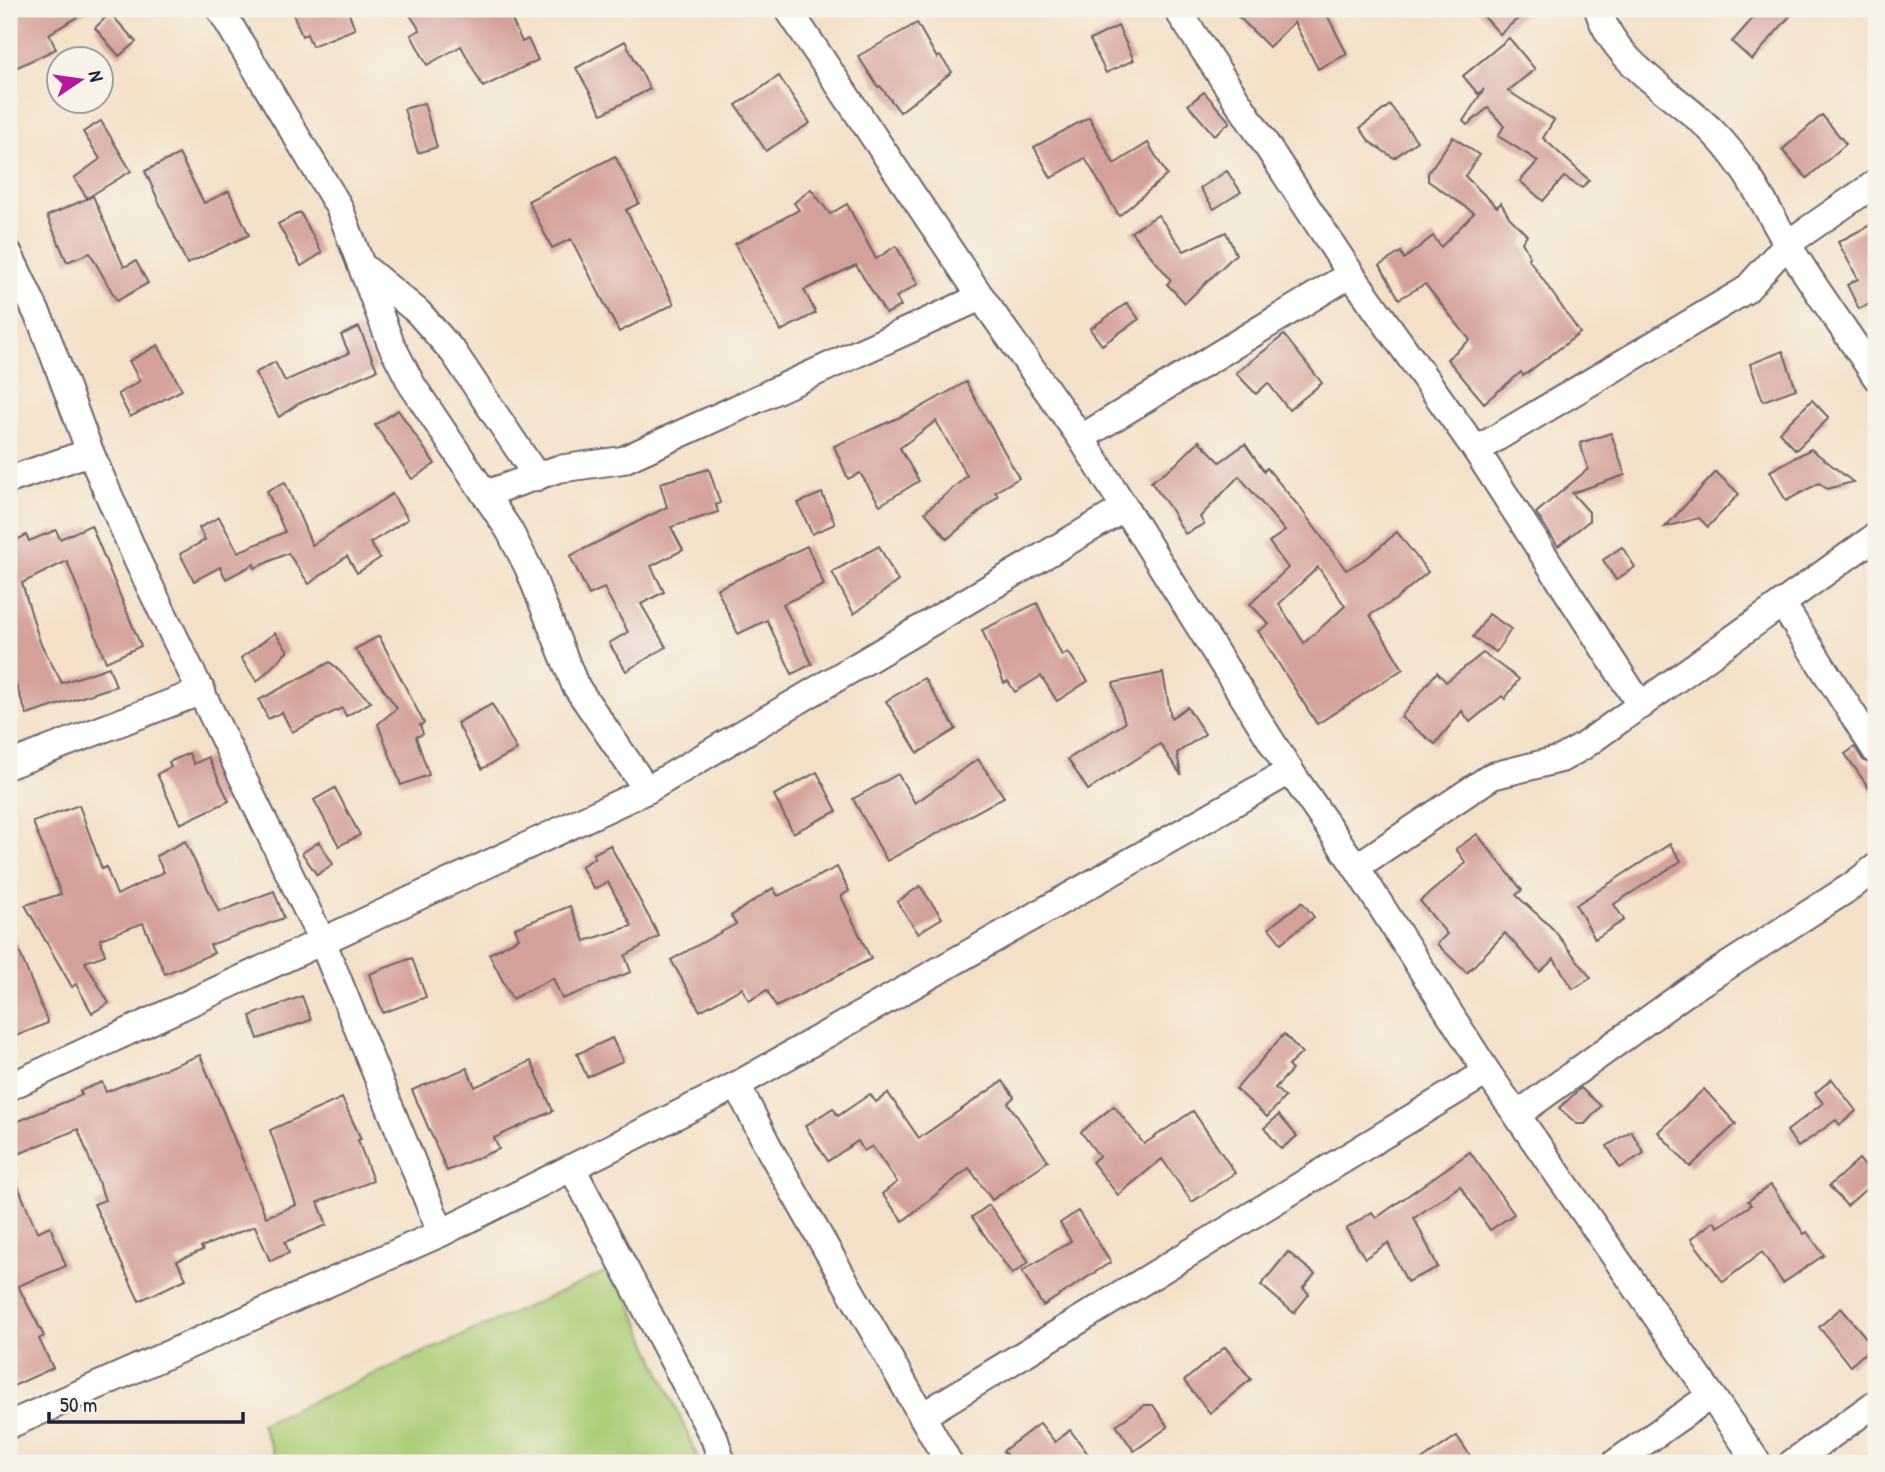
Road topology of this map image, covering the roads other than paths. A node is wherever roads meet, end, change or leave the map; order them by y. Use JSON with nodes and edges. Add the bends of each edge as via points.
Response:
{"nodes":[{"id":1,"x":220,"y":9,"type":"edge"},
{"id":2,"x":788,"y":9,"type":"edge"},
{"id":3,"x":1177,"y":9,"type":"edge"},
{"id":4,"x":1598,"y":9,"type":"edge"},
{"id":5,"x":1876,"y":183,"type":"edge"},
{"id":6,"x":1787,"y":244,"type":"junction"},
{"id":7,"x":9,"y":254,"type":"edge"},
{"id":8,"x":360,"y":264,"type":"junction"},
{"id":9,"x":1351,"y":274,"type":"junction"},
{"id":10,"x":981,"y":297,"type":"junction"},
{"id":11,"x":1876,"y":377,"type":"edge"},
{"id":12,"x":1081,"y":438,"type":"junction"},
{"id":13,"x":1476,"y":450,"type":"junction"},
{"id":14,"x":90,"y":452,"type":"junction"},
{"id":15,"x":537,"y":477,"type":"junction"},
{"id":16,"x":9,"y":480,"type":"edge"},
{"id":17,"x":485,"y":494,"type":"junction"},
{"id":18,"x":1123,"y":509,"type":"junction"},
{"id":19,"x":1876,"y":536,"type":"edge"},
{"id":20,"x":1783,"y":605,"type":"junction"},
{"id":21,"x":202,"y":691,"type":"junction"},
{"id":22,"x":1641,"y":706,"type":"junction"},
{"id":23,"x":1876,"y":751,"type":"edge"},
{"id":24,"x":9,"y":765,"type":"edge"},
{"id":25,"x":1290,"y":771,"type":"junction"},
{"id":26,"x":647,"y":790,"type":"junction"},
{"id":27,"x":1356,"y":867,"type":"junction"},
{"id":28,"x":1876,"y":867,"type":"edge"},
{"id":29,"x":323,"y":943,"type":"junction"},
{"id":30,"x":1487,"y":1072,"type":"junction"},
{"id":31,"x":737,"y":1085,"type":"junction"},
{"id":32,"x":9,"y":1087,"type":"edge"},
{"id":33,"x":1518,"y":1114,"type":"junction"},
{"id":34,"x":572,"y":1168,"type":"junction"},
{"id":35,"x":441,"y":1233,"type":"junction"},
{"id":36,"x":1710,"y":1396,"type":"junction"},
{"id":37,"x":1876,"y":1403,"type":"edge"},
{"id":38,"x":922,"y":1416,"type":"junction"},
{"id":39,"x":9,"y":1424,"type":"edge"},
{"id":40,"x":722,"y":1463,"type":"edge"},
{"id":41,"x":949,"y":1463,"type":"edge"},
{"id":42,"x":1615,"y":1463,"type":"edge"},
{"id":43,"x":1758,"y":1463,"type":"edge"},
{"id":44,"x":1792,"y":1463,"type":"edge"}],
"edges":[{"from":1,"to":8,"type":"street","via":[[339,207]]},
{"from":2,"to":10,"type":"street"},
{"from":3,"to":9,"type":"street"},
{"from":4,"to":6,"type":"street","via":[[1620,52],[1713,131],[1733,154]]},
{"from":5,"to":6,"type":"street"},
{"from":6,"to":11,"type":"street"},
{"from":6,"to":13,"type":"street","via":[[1746,290]]},
{"from":7,"to":14,"type":"street","via":[[43,327]]},
{"from":8,"to":15,"type":"street","via":[[418,312],[454,354]]},
{"from":8,"to":17,"type":"street","via":[[412,386]]},
{"from":9,"to":12,"type":"street"},
{"from":9,"to":13,"type":"street"},
{"from":10,"to":12,"type":"street"},
{"from":10,"to":15,"type":"street","via":[[622,460],[558,469]]},
{"from":12,"to":18,"type":"street"},
{"from":13,"to":22,"type":"street"},
{"from":14,"to":16,"type":"street"},
{"from":14,"to":21,"type":"street"},
{"from":15,"to":17,"type":"street"},
{"from":17,"to":26,"type":"street","via":[[528,567],[575,685]]},
{"from":18,"to":25,"type":"street"},
{"from":18,"to":26,"type":"street"},
{"from":19,"to":20,"type":"street"},
{"from":20,"to":22,"type":"street"},
{"from":20,"to":23,"type":"street"},
{"from":21,"to":24,"type":"street"},
{"from":21,"to":29,"type":"street"},
{"from":22,"to":27,"type":"street","via":[[1562,759],[1492,776]]},
{"from":25,"to":27,"type":"street"},
{"from":25,"to":31,"type":"street"},
{"from":26,"to":29,"type":"street"},
{"from":27,"to":30,"type":"street"},
{"from":28,"to":33,"type":"street","via":[[1688,991]]},
{"from":29,"to":32,"type":"street"},
{"from":29,"to":35,"type":"street"},
{"from":30,"to":33,"type":"street"},
{"from":30,"to":38,"type":"street"},
{"from":31,"to":34,"type":"street"},
{"from":31,"to":38,"type":"street"},
{"from":33,"to":36,"type":"street"},
{"from":34,"to":35,"type":"street"},
{"from":34,"to":40,"type":"street","via":[[715,1440]]},
{"from":35,"to":39,"type":"street"},
{"from":36,"to":42,"type":"street"},
{"from":36,"to":43,"type":"street"},
{"from":37,"to":44,"type":"street"},
{"from":38,"to":41,"type":"street"}]}
